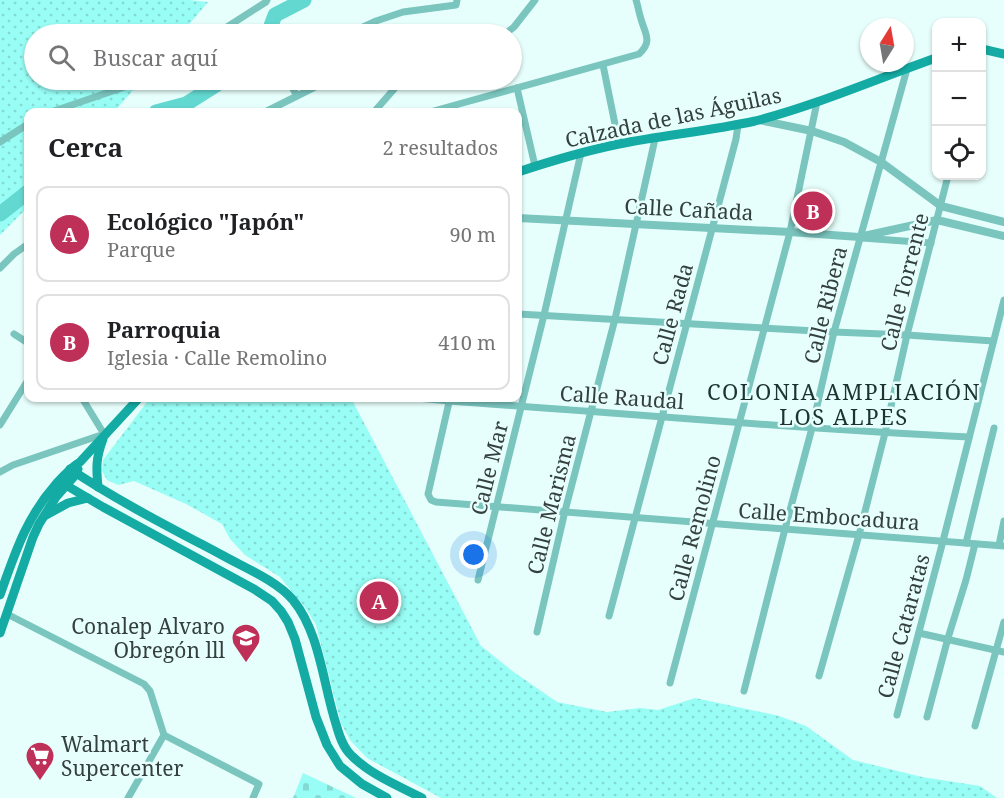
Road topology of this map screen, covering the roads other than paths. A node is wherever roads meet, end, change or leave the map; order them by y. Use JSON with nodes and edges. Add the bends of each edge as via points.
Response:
{"nodes":[{"id":1,"x":267,"y":0,"type":"edge"},
{"id":2,"x":457,"y":0,"type":"edge"},
{"id":3,"x":535,"y":0,"type":"edge"},
{"id":4,"x":636,"y":0,"type":"edge"},
{"id":5,"x":232,"y":24,"type":"edge"},
{"id":6,"x":370,"y":24,"type":"edge"},
{"id":7,"x":516,"y":24,"type":"edge"},
{"id":8,"x":986,"y":50,"type":"edge"},
{"id":9,"x":1004,"y":54,"type":"edge"},
{"id":10,"x":932,"y":59,"type":"edge"},
{"id":11,"x":603,"y":65,"type":"junction"},
{"id":12,"x":914,"y":66,"type":"edge"},
{"id":13,"x":898,"y":72,"type":"edge"},
{"id":14,"x":905,"y":72,"type":"edge"},
{"id":15,"x":522,"y":87,"type":"edge"},
{"id":16,"x":116,"y":90,"type":"edge"},
{"id":17,"x":294,"y":90,"type":"edge"},
{"id":18,"x":309,"y":90,"type":"edge"},
{"id":19,"x":393,"y":90,"type":"edge"},
{"id":20,"x":510,"y":90,"type":"edge"},
{"id":21,"x":517,"y":90,"type":"edge"},
{"id":22,"x":297,"y":96,"type":"junction"},
{"id":23,"x":817,"y":102,"type":"junction"},
{"id":24,"x":63,"y":108,"type":"edge"},
{"id":25,"x":273,"y":108,"type":"edge"},
{"id":26,"x":378,"y":108,"type":"edge"},
{"id":27,"x":444,"y":108,"type":"edge"},
{"id":28,"x":522,"y":108,"type":"edge"},
{"id":29,"x":522,"y":110,"type":"edge"},
{"id":30,"x":758,"y":120,"type":"junction"},
{"id":31,"x":738,"y":125,"type":"junction"},
{"id":32,"x":24,"y":127,"type":"edge"},
{"id":33,"x":812,"y":131,"type":"junction"},
{"id":34,"x":655,"y":138,"type":"junction"},
{"id":35,"x":0,"y":142,"type":"edge"},
{"id":36,"x":620,"y":144,"type":"junction"},
{"id":37,"x":581,"y":153,"type":"junction"},
{"id":38,"x":882,"y":162,"type":"junction"},
{"id":39,"x":535,"y":166,"type":"junction"},
{"id":40,"x":522,"y":171,"type":"edge"},
{"id":41,"x":947,"y":180,"type":"edge"},
{"id":42,"x":941,"y":206,"type":"junction"},
{"id":43,"x":522,"y":218,"type":"edge"},
{"id":44,"x":565,"y":220,"type":"junction"},
{"id":45,"x":937,"y":220,"type":"junction"},
{"id":46,"x":1004,"y":222,"type":"edge"},
{"id":47,"x":637,"y":224,"type":"junction"},
{"id":48,"x":712,"y":229,"type":"junction"},
{"id":49,"x":790,"y":232,"type":"junction"},
{"id":50,"x":1004,"y":236,"type":"edge"},
{"id":51,"x":859,"y":237,"type":"junction"},
{"id":52,"x":931,"y":243,"type":"junction"},
{"id":53,"x":24,"y":246,"type":"edge"},
{"id":54,"x":0,"y":268,"type":"edge"},
{"id":55,"x":1004,"y":300,"type":"edge"},
{"id":56,"x":522,"y":314,"type":"edge"},
{"id":57,"x":544,"y":315,"type":"junction"},
{"id":58,"x":615,"y":319,"type":"junction"},
{"id":59,"x":687,"y":323,"type":"junction"},
{"id":60,"x":765,"y":328,"type":"junction"},
{"id":61,"x":1000,"y":331,"type":"edge"},
{"id":62,"x":834,"y":332,"type":"junction"},
{"id":63,"x":14,"y":333,"type":"dead end"},
{"id":64,"x":907,"y":335,"type":"junction"},
{"id":65,"x":24,"y":340,"type":"edge"},
{"id":66,"x":993,"y":341,"type":"junction"},
{"id":67,"x":24,"y":386,"type":"edge"},
{"id":68,"x":84,"y":402,"type":"edge"},
{"id":69,"x":135,"y":402,"type":"edge"},
{"id":70,"x":449,"y":402,"type":"edge"},
{"id":71,"x":480,"y":402,"type":"edge"},
{"id":72,"x":521,"y":406,"type":"junction"},
{"id":73,"x":592,"y":411,"type":"junction"},
{"id":74,"x":661,"y":417,"type":"junction"},
{"id":75,"x":739,"y":423,"type":"junction"},
{"id":76,"x":0,"y":425,"type":"edge"},
{"id":77,"x":812,"y":428,"type":"junction"},
{"id":78,"x":994,"y":428,"type":"dead end"},
{"id":79,"x":885,"y":433,"type":"junction"},
{"id":80,"x":104,"y":434,"type":"junction"},
{"id":81,"x":969,"y":437,"type":"junction"},
{"id":82,"x":73,"y":471,"type":"junction"},
{"id":83,"x":0,"y":472,"type":"edge"},
{"id":84,"x":63,"y":483,"type":"junction"},
{"id":85,"x":98,"y":487,"type":"junction"},
{"id":86,"x":110,"y":494,"type":"junction"},
{"id":87,"x":87,"y":498,"type":"junction"},
{"id":88,"x":496,"y":506,"type":"junction"},
{"id":89,"x":103,"y":507,"type":"junction"},
{"id":90,"x":565,"y":511,"type":"junction"},
{"id":91,"x":44,"y":516,"type":"junction"},
{"id":92,"x":635,"y":517,"type":"junction"},
{"id":93,"x":1004,"y":521,"type":"edge"},
{"id":94,"x":711,"y":524,"type":"junction"},
{"id":95,"x":784,"y":529,"type":"junction"},
{"id":96,"x":859,"y":535,"type":"junction"},
{"id":97,"x":943,"y":541,"type":"junction"},
{"id":98,"x":966,"y":543,"type":"junction"},
{"id":99,"x":975,"y":544,"type":"junction"},
{"id":100,"x":1001,"y":546,"type":"edge"},
{"id":101,"x":478,"y":580,"type":"dead end"},
{"id":102,"x":0,"y":595,"type":"edge"},
{"id":103,"x":7,"y":614,"type":"junction"},
{"id":104,"x":609,"y":616,"type":"dead end"},
{"id":105,"x":1004,"y":622,"type":"edge"},
{"id":106,"x":537,"y":632,"type":"dead end"},
{"id":107,"x":0,"y":633,"type":"edge"},
{"id":108,"x":918,"y":633,"type":"junction"},
{"id":109,"x":948,"y":638,"type":"junction"},
{"id":110,"x":1000,"y":651,"type":"edge"},
{"id":111,"x":819,"y":676,"type":"dead end"},
{"id":112,"x":670,"y":683,"type":"dead end"},
{"id":113,"x":744,"y":691,"type":"dead end"},
{"id":114,"x":897,"y":715,"type":"dead end"},
{"id":115,"x":927,"y":717,"type":"dead end"},
{"id":116,"x":975,"y":726,"type":"dead end"},
{"id":117,"x":164,"y":735,"type":"junction"},
{"id":118,"x":128,"y":798,"type":"edge"},
{"id":119,"x":253,"y":798,"type":"edge"},
{"id":120,"x":387,"y":798,"type":"edge"},
{"id":121,"x":422,"y":798,"type":"edge"}],
"edges":[{"from":1,"to":5,"type":"street"},
{"from":2,"to":6,"type":"street","via":[[456,4],[403,12]]},
{"from":3,"to":7,"type":"street"},
{"from":4,"to":11,"type":"street","via":[[646,45],[639,54]]},
{"from":8,"to":9,"type":"main road"},
{"from":10,"to":12,"type":"main road","name":"Calzada de las Águilas"},
{"from":11,"to":15,"type":"street"},
{"from":11,"to":36,"type":"street"},
{"from":13,"to":23,"type":"main road","name":"Calzada de las Águilas"},
{"from":14,"to":38,"type":"street","name":"Calle Ribera"},
{"from":16,"to":24,"type":"street"},
{"from":17,"to":22,"type":"street"},
{"from":18,"to":22,"type":"street"},
{"from":19,"to":26,"type":"street"},
{"from":20,"to":27,"type":"street"},
{"from":21,"to":28,"type":"street"},
{"from":22,"to":25,"type":"street"},
{"from":23,"to":30,"type":"main road","name":"Calzada de las Águilas"},
{"from":23,"to":33,"type":"street","name":"Calle Remolino"},
{"from":29,"to":39,"type":"street"},
{"from":30,"to":31,"type":"main road","name":"Calzada de las Águilas"},
{"from":30,"to":33,"type":"street"},
{"from":31,"to":34,"type":"main road","name":"Calzada de las Águilas"},
{"from":31,"to":48,"type":"street","name":"Calle Rada"},
{"from":32,"to":35,"type":"street"},
{"from":33,"to":38,"type":"street"},
{"from":33,"to":49,"type":"street","name":"Calle Remolino"},
{"from":34,"to":36,"type":"main road","name":"Calzada de las Águilas"},
{"from":34,"to":47,"type":"street","name":"Calle Marisma"},
{"from":36,"to":37,"type":"main road","name":"Calzada de las Águilas"},
{"from":37,"to":39,"type":"main road","name":"Calzada de las Águilas"},
{"from":37,"to":44,"type":"street","name":"Calle Mar"},
{"from":38,"to":42,"type":"street"},
{"from":38,"to":51,"type":"street","name":"Calle Ribera"},
{"from":39,"to":40,"type":"main road","name":"Calzada de las Águilas"},
{"from":41,"to":42,"type":"street","name":"Calle Torrente"},
{"from":42,"to":45,"type":"street","name":"Calle Torrente"},
{"from":42,"to":46,"type":"street"},
{"from":43,"to":44,"type":"street","name":"Calle Cañada"},
{"from":44,"to":47,"type":"street","name":"Calle Cañada"},
{"from":44,"to":57,"type":"street","name":"Calle Mar"},
{"from":45,"to":50,"type":"street"},
{"from":45,"to":51,"type":"street","name":"Calle Cañada"},
{"from":45,"to":52,"type":"street","name":"Calle Torrente"},
{"from":47,"to":48,"type":"street","name":"Calle Cañada"},
{"from":47,"to":58,"type":"street","name":"Calle Marisma"},
{"from":48,"to":49,"type":"street","name":"Calle Cañada"},
{"from":48,"to":59,"type":"street","name":"Calle Rada"},
{"from":49,"to":51,"type":"street","name":"Calle Cañada"},
{"from":49,"to":60,"type":"street","name":"Calle Remolino"},
{"from":51,"to":52,"type":"street","name":"Calle Cañada"},
{"from":51,"to":62,"type":"street","name":"Calle Ribera"},
{"from":52,"to":64,"type":"street","name":"Calle Torrente"},
{"from":53,"to":54,"type":"street"},
{"from":55,"to":61,"type":"street","name":"Calle Cataratas"},
{"from":56,"to":57,"type":"street"},
{"from":57,"to":58,"type":"street"},
{"from":57,"to":72,"type":"street","name":"Calle Mar"},
{"from":58,"to":59,"type":"street"},
{"from":58,"to":73,"type":"street","name":"Calle Marisma"},
{"from":59,"to":60,"type":"street"},
{"from":59,"to":74,"type":"street","name":"Calle Rada"},
{"from":60,"to":62,"type":"street"},
{"from":60,"to":75,"type":"street","name":"Calle Remolino"},
{"from":61,"to":66,"type":"street","name":"Calle Cataratas"},
{"from":62,"to":64,"type":"street"},
{"from":62,"to":77,"type":"street","name":"Calle Ribera"},
{"from":63,"to":65,"type":"street"},
{"from":64,"to":66,"type":"street"},
{"from":64,"to":79,"type":"street","name":"Calle Torrente"},
{"from":66,"to":81,"type":"street","name":"Calle Cataratas"},
{"from":67,"to":76,"type":"street"},
{"from":68,"to":80,"type":"street"},
{"from":69,"to":80,"type":"main road"},
{"from":70,"to":88,"type":"street","name":"Calle Embocadura","via":[[428,494],[436,502]]},
{"from":71,"to":72,"type":"street","name":"Calle Raudal"},
{"from":72,"to":73,"type":"street","name":"Calle Raudal"},
{"from":72,"to":88,"type":"street","name":"Calle Mar"},
{"from":73,"to":74,"type":"street","name":"Calle Raudal"},
{"from":73,"to":90,"type":"street","name":"Calle Marisma"},
{"from":74,"to":75,"type":"street","name":"Calle Raudal"},
{"from":74,"to":92,"type":"street","name":"Calle Rada"},
{"from":75,"to":77,"type":"street","name":"Calle Raudal"},
{"from":75,"to":94,"type":"street","name":"Calle Remolino"},
{"from":77,"to":79,"type":"street","name":"Calle Raudal"},
{"from":77,"to":95,"type":"street","name":"Calle Ribera"},
{"from":78,"to":98,"type":"street"},
{"from":79,"to":81,"type":"street","name":"Calle Raudal"},
{"from":79,"to":96,"type":"street","name":"Calle Torrente"},
{"from":80,"to":82,"type":"main road"},
{"from":80,"to":83,"type":"street"},
{"from":80,"to":85,"type":"main road","via":[[97,455]]},
{"from":81,"to":97,"type":"street","name":"Calle Cataratas"},
{"from":82,"to":84,"type":"main road"},
{"from":82,"to":85,"type":"main road"},
{"from":84,"to":87,"type":"main road"},
{"from":84,"to":91,"type":"main road"},
{"from":84,"to":102,"type":"main road","via":[[40,504],[29,522]]},
{"from":85,"to":86,"type":"main road"},
{"from":86,"to":89,"type":"main road"},
{"from":86,"to":121,"type":"main road","via":[[286,593],[304,616],[312,635],[332,713],[351,755]]},
{"from":87,"to":89,"type":"main road"},
{"from":87,"to":91,"type":"main road"},
{"from":88,"to":90,"type":"street","name":"Calle Embocadura"},
{"from":88,"to":101,"type":"street","name":"Calle Mar"},
{"from":89,"to":120,"type":"main road","via":[[272,601],[295,639],[327,745],[340,766]]},
{"from":90,"to":92,"type":"street","name":"Calle Embocadura"},
{"from":90,"to":106,"type":"street","name":"Calle Marisma"},
{"from":91,"to":103,"type":"main road"},
{"from":92,"to":94,"type":"street","name":"Calle Embocadura"},
{"from":92,"to":104,"type":"street","name":"Calle Rada"},
{"from":93,"to":100,"type":"street"},
{"from":94,"to":95,"type":"street","name":"Calle Embocadura"},
{"from":94,"to":112,"type":"street","name":"Calle Remolino"},
{"from":95,"to":96,"type":"street","name":"Calle Embocadura"},
{"from":95,"to":113,"type":"street","name":"Calle Ribera"},
{"from":96,"to":97,"type":"street","name":"Calle Embocadura"},
{"from":96,"to":111,"type":"street","name":"Calle Torrente"},
{"from":97,"to":98,"type":"street","name":"Calle Embocadura"},
{"from":97,"to":108,"type":"street","name":"Calle Cataratas"},
{"from":98,"to":99,"type":"street","name":"Calle Embocadura"},
{"from":99,"to":100,"type":"street","name":"Calle Embocadura"},
{"from":99,"to":109,"type":"street"},
{"from":103,"to":107,"type":"main road"},
{"from":103,"to":117,"type":"street","via":[[144,684],[150,691]]},
{"from":105,"to":110,"type":"street"},
{"from":108,"to":109,"type":"street"},
{"from":108,"to":114,"type":"street","name":"Calle Cataratas"},
{"from":109,"to":110,"type":"street"},
{"from":109,"to":115,"type":"street"},
{"from":110,"to":116,"type":"street"},
{"from":117,"to":118,"type":"street"},
{"from":117,"to":119,"type":"street","via":[[259,783]]}]}
